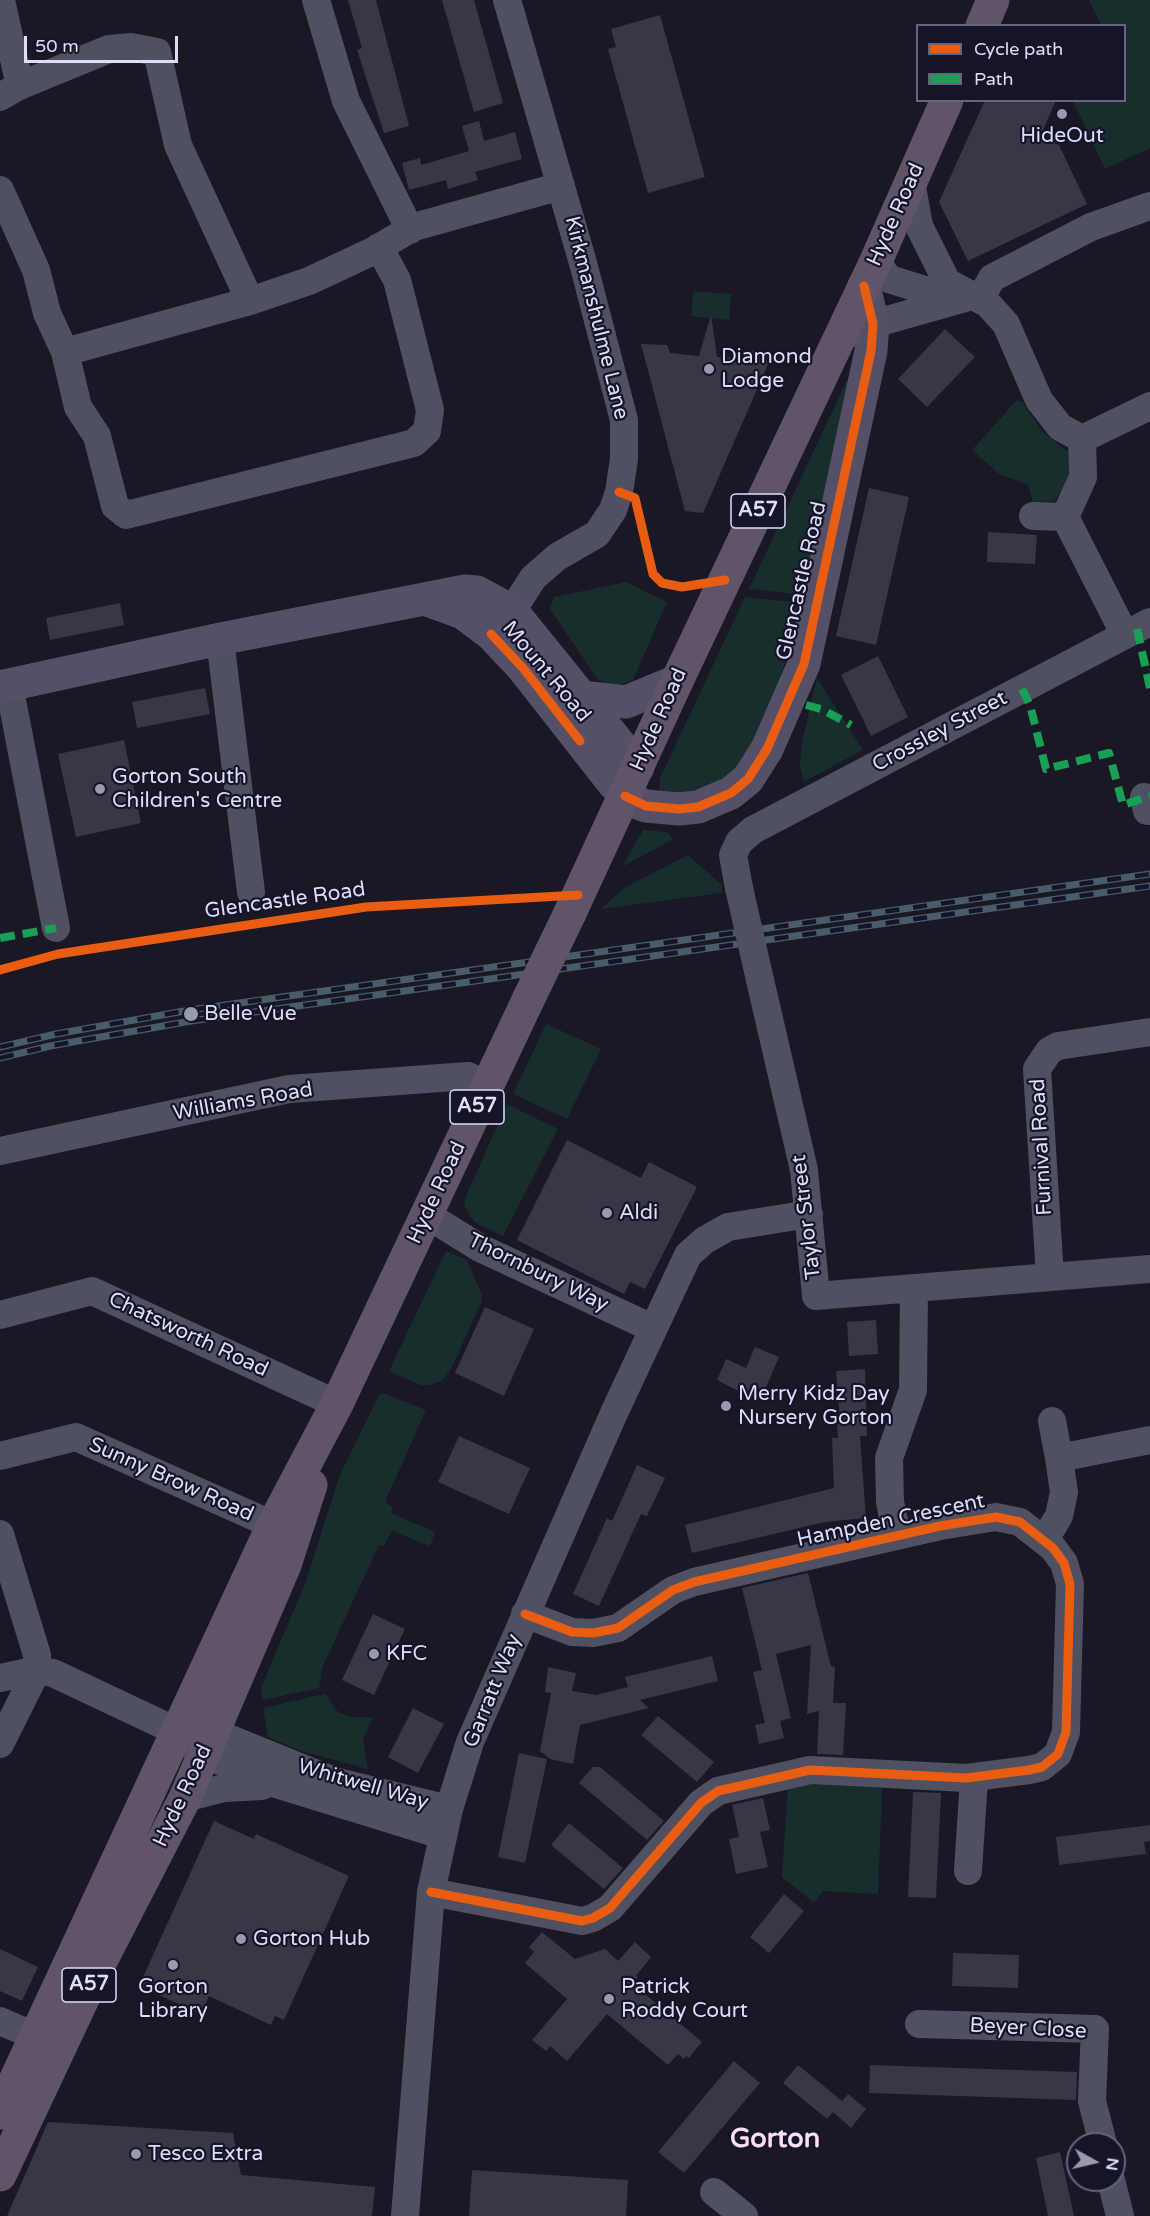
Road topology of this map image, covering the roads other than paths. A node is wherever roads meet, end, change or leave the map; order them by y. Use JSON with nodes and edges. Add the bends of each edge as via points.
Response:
{"nodes":[{"id":1,"x":2,"y":0,"type":"edge"},
{"id":2,"x":316,"y":0,"type":"edge"},
{"id":3,"x":507,"y":0,"type":"edge"},
{"id":4,"x":993,"y":0,"type":"edge"},
{"id":5,"x":983,"y":24,"type":"edge"},
{"id":6,"x":10,"y":91,"type":"edge"},
{"id":7,"x":946,"y":102,"type":"edge"},
{"id":8,"x":911,"y":181,"type":"junction"},
{"id":9,"x":561,"y":186,"type":"junction"},
{"id":10,"x":0,"y":190,"type":"edge"},
{"id":11,"x":1150,"y":206,"type":"edge"},
{"id":12,"x":410,"y":230,"type":"junction"},
{"id":13,"x":379,"y":247,"type":"junction"},
{"id":14,"x":870,"y":274,"type":"junction"},
{"id":15,"x":970,"y":298,"type":"junction"},
{"id":16,"x":250,"y":301,"type":"junction"},
{"id":17,"x":873,"y":324,"type":"junction"},
{"id":18,"x":840,"y":340,"type":"junction"},
{"id":19,"x":65,"y":352,"type":"junction"},
{"id":20,"x":1150,"y":406,"type":"edge"},
{"id":21,"x":1082,"y":438,"type":"junction"},
{"id":22,"x":1033,"y":516,"type":"dead end"},
{"id":23,"x":1065,"y":517,"type":"junction"},
{"id":24,"x":427,"y":600,"type":"junction"},
{"id":25,"x":512,"y":611,"type":"junction"},
{"id":26,"x":1150,"y":622,"type":"edge"},
{"id":27,"x":1125,"y":635,"type":"junction"},
{"id":28,"x":220,"y":639,"type":"junction"},
{"id":29,"x":523,"y":668,"type":"junction"},
{"id":30,"x":676,"y":681,"type":"junction"},
{"id":31,"x":5,"y":686,"type":"edge"},
{"id":32,"x":581,"y":697,"type":"junction"},
{"id":33,"x":632,"y":781,"type":"junction"},
{"id":34,"x":735,"y":847,"type":"joint"},
{"id":35,"x":251,"y":892,"type":"dead end"},
{"id":36,"x":56,"y":928,"type":"dead end"},
{"id":37,"x":1150,"y":1032,"type":"edge"},
{"id":38,"x":488,"y":1085,"type":"junction"},
{"id":39,"x":0,"y":1151,"type":"edge"},
{"id":40,"x":808,"y":1214,"type":"junction"},
{"id":41,"x":427,"y":1215,"type":"junction"},
{"id":42,"x":1150,"y":1269,"type":"edge"},
{"id":43,"x":1050,"y":1277,"type":"junction"},
{"id":44,"x":914,"y":1289,"type":"junction"},
{"id":45,"x":0,"y":1315,"type":"edge"},
{"id":46,"x":652,"y":1329,"type":"junction"},
{"id":47,"x":338,"y":1404,"type":"junction"},
{"id":48,"x":1052,"y":1421,"type":"dead end"},
{"id":49,"x":1150,"y":1440,"type":"edge"},
{"id":50,"x":0,"y":1456,"type":"edge"},
{"id":51,"x":1059,"y":1458,"type":"junction"},
{"id":52,"x":273,"y":1525,"type":"junction"},
{"id":53,"x":0,"y":1534,"type":"edge"},
{"id":54,"x":897,"y":1536,"type":"junction"},
{"id":55,"x":1045,"y":1539,"type":"junction"},
{"id":56,"x":525,"y":1614,"type":"junction"},
{"id":57,"x":37,"y":1670,"type":"junction"},
{"id":58,"x":0,"y":1678,"type":"edge"},
{"id":59,"x":176,"y":1731,"type":"junction"},
{"id":60,"x":0,"y":1744,"type":"edge"},
{"id":61,"x":208,"y":1744,"type":"junction"},
{"id":62,"x":974,"y":1778,"type":"junction"},
{"id":63,"x":270,"y":1782,"type":"junction"},
{"id":64,"x":185,"y":1798,"type":"junction"},
{"id":65,"x":446,"y":1822,"type":"junction"},
{"id":66,"x":968,"y":1871,"type":"dead end"},
{"id":67,"x":431,"y":1892,"type":"junction"},
{"id":68,"x":0,"y":2021,"type":"edge"},
{"id":69,"x":919,"y":2024,"type":"dead end"},
{"id":70,"x":48,"y":2041,"type":"junction"},
{"id":71,"x":0,"y":2113,"type":"edge"},
{"id":72,"x":1100,"y":2132,"type":"edge"},
{"id":73,"x":0,"y":2175,"type":"edge"},
{"id":74,"x":714,"y":2192,"type":"dead end"},
{"id":75,"x":1114,"y":2192,"type":"edge"},
{"id":76,"x":405,"y":2216,"type":"edge"},
{"id":77,"x":744,"y":2216,"type":"edge"},
{"id":78,"x":1120,"y":2216,"type":"edge"}],
"edges":[{"from":1,"to":6,"type":"street"},
{"from":2,"to":12,"type":"street","via":[[346,101]]},
{"from":3,"to":9,"type":"street","name":"Kirkmanshulme Lane"},
{"from":4,"to":5,"type":"highway"},
{"from":6,"to":16,"type":"street","via":[[109,49],[131,47],[157,52],[178,145]]},
{"from":7,"to":8,"type":"highway","name":"Hyde Road","number":"A57"},
{"from":8,"to":14,"type":"highway","name":"Hyde Road","number":"A57"},
{"from":8,"to":15,"type":"street","via":[[919,226],[942,273],[947,282]]},
{"from":9,"to":12,"type":"street"},
{"from":9,"to":25,"type":"street","name":"Kirkmanshulme Lane","via":[[624,420],[624,459],[620,492],[606,525],[542,568]]},
{"from":10,"to":19,"type":"street","via":[[36,270],[47,313]]},
{"from":11,"to":15,"type":"street","via":[[1091,227],[992,278]]},
{"from":12,"to":13,"type":"street"},
{"from":13,"to":16,"type":"street","via":[[309,281]]},
{"from":13,"to":19,"type":"street","via":[[397,280],[430,410],[427,431],[414,443],[126,515],[115,506],[97,436],[78,407]]},
{"from":14,"to":15,"type":"street"},
{"from":14,"to":17,"type":"main road","name":"Glencastle Road"},
{"from":14,"to":18,"type":"highway","name":"Hyde Road","number":"A57"},
{"from":15,"to":17,"type":"street"},
{"from":15,"to":21,"type":"street","via":[[1006,324],[1047,413],[1060,427]]},
{"from":16,"to":19,"type":"street"},
{"from":17,"to":18,"type":"street"},
{"from":17,"to":33,"type":"main road","name":"Glencastle Road","via":[[871,351],[804,664],[767,749],[748,779],[731,793],[698,807],[646,806]]},
{"from":18,"to":30,"type":"highway","name":"Hyde Road","number":"A57"},
{"from":20,"to":21,"type":"street"},
{"from":21,"to":23,"type":"street","via":[[1083,477]]},
{"from":22,"to":23,"type":"street"},
{"from":23,"to":27,"type":"street"},
{"from":24,"to":25,"type":"main road","name":"Mount Road","via":[[477,592]]},
{"from":24,"to":28,"type":"main road","name":"Mount Road"},
{"from":24,"to":29,"type":"main road","name":"Mount Road","via":[[476,620]]},
{"from":25,"to":29,"type":"street","via":[[509,624]]},
{"from":25,"to":32,"type":"main road","name":"Mount Road"},
{"from":26,"to":27,"type":"street","name":"Crossley Street"},
{"from":27,"to":34,"type":"street","name":"Crossley Street","via":[[753,830]]},
{"from":28,"to":31,"type":"main road","name":"Mount Road"},
{"from":28,"to":35,"type":"street"},
{"from":29,"to":33,"type":"main road","name":"Mount Road"},
{"from":30,"to":32,"type":"main road","via":[[626,702]]},
{"from":30,"to":33,"type":"highway","name":"Hyde Road","number":"A57"},
{"from":31,"to":36,"type":"street"},
{"from":32,"to":33,"type":"main road","name":"Mount Road"},
{"from":33,"to":38,"type":"highway","name":"Hyde Road","number":"A57","bridge":true},
{"from":34,"to":40,"type":"street","name":"Taylor Street","bridge":true,"via":[[739,888],[804,1170]]},
{"from":37,"to":43,"type":"street","name":"Furnival Road","via":[[1058,1046],[1049,1051],[1037,1069]]},
{"from":38,"to":39,"type":"street","name":"Williams Road","via":[[468,1077],[289,1089]]},
{"from":38,"to":41,"type":"highway","name":"Hyde Road","number":"A57"},
{"from":40,"to":44,"type":"street","name":"Taylor Street","via":[[816,1296]]},
{"from":40,"to":46,"type":"street","name":"Garratt Way","via":[[728,1227],[705,1240],[688,1255]]},
{"from":41,"to":46,"type":"street","name":"Thornbury Way","via":[[480,1248]]},
{"from":41,"to":47,"type":"highway","name":"Hyde Road","number":"A57"},
{"from":42,"to":43,"type":"street","name":"Taylor Street"},
{"from":43,"to":44,"type":"street","name":"Taylor Street"},
{"from":44,"to":54,"type":"street","via":[[913,1390],[889,1458],[890,1502]]},
{"from":45,"to":47,"type":"street","name":"Chatsworth Road","via":[[92,1291]]},
{"from":46,"to":56,"type":"street","name":"Garratt Way"},
{"from":47,"to":52,"type":"highway","name":"Hyde Road","number":"A57"},
{"from":47,"to":61,"type":"highway","name":"Hyde Road","number":"A57","via":[[285,1565]]},
{"from":48,"to":51,"type":"street"},
{"from":49,"to":51,"type":"street"},
{"from":50,"to":52,"type":"street","name":"Sunny Brow Road","via":[[76,1437]]},
{"from":51,"to":55,"type":"street","via":[[1064,1492],[1059,1516]]},
{"from":52,"to":59,"type":"highway","name":"Hyde Road","number":"A57"},
{"from":53,"to":57,"type":"street","via":[[37,1655]]},
{"from":54,"to":55,"type":"street","name":"Hampden Crescent","via":[[996,1517],[1020,1522]]},
{"from":54,"to":56,"type":"street","name":"Hampden Crescent","via":[[694,1582],[673,1590],[618,1628],[573,1632]]},
{"from":55,"to":62,"type":"street","name":"Hampden Crescent","via":[[1064,1563],[1071,1590],[1063,1745],[1042,1767]]},
{"from":56,"to":65,"type":"street","name":"Garratt Way","via":[[471,1742]]},
{"from":57,"to":58,"type":"street"},
{"from":57,"to":59,"type":"street","via":[[52,1673]]},
{"from":57,"to":60,"type":"street"},
{"from":59,"to":61,"type":"street","name":"Whitwell Way"},
{"from":59,"to":70,"type":"highway","name":"Hyde Road","number":"A57"},
{"from":61,"to":63,"type":"street","name":"Whitwell Way"},
{"from":61,"to":64,"type":"highway","name":"Hyde Road","number":"A57"},
{"from":61,"to":65,"type":"street","name":"Whitwell Way","via":[[334,1781]]},
{"from":62,"to":66,"type":"street"},
{"from":62,"to":67,"type":"street","name":"Hampden Crescent","via":[[810,1770],[718,1791],[701,1803],[610,1908],[582,1921]]},
{"from":63,"to":64,"type":"street","name":"Whitwell Way"},
{"from":63,"to":65,"type":"street","name":"Whitwell Way"},
{"from":64,"to":70,"type":"highway","name":"Hyde Road","number":"A57"},
{"from":65,"to":67,"type":"street","name":"Garratt Way"},
{"from":67,"to":76,"type":"street","name":"Garratt Way"},
{"from":68,"to":70,"type":"street"},
{"from":69,"to":72,"type":"street","name":"Beyer Close","via":[[1095,2029],[1092,2101]]},
{"from":70,"to":71,"type":"highway","name":"Hyde Road","number":"A57"},
{"from":70,"to":73,"type":"highway","name":"Hyde Road","number":"A57"},
{"from":74,"to":77,"type":"street"},
{"from":75,"to":78,"type":"street"}]}
